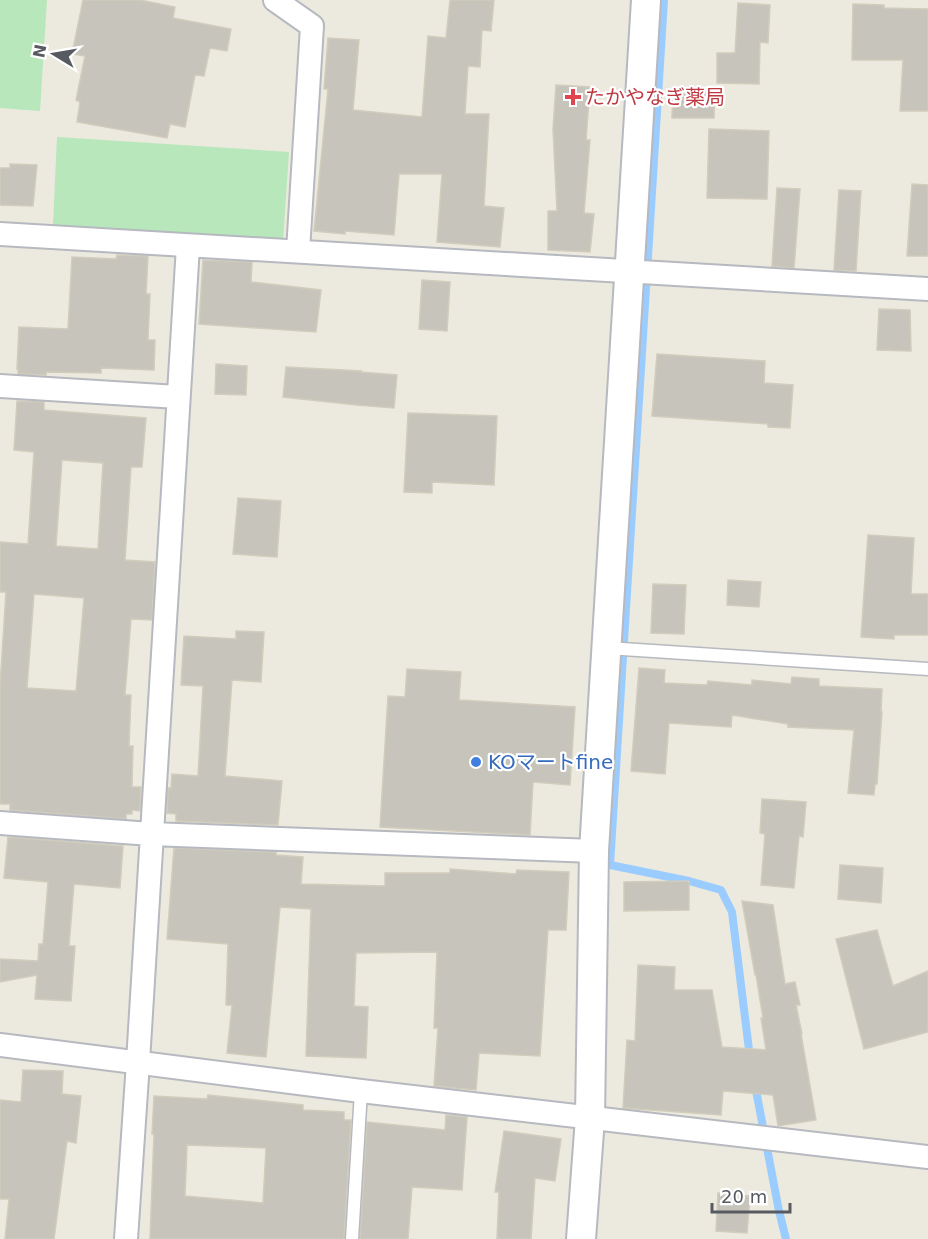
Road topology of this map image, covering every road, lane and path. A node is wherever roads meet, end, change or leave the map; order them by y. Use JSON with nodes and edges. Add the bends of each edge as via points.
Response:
{"nodes":[{"id":1,"x":274,"y":0,"type":"edge"},
{"id":2,"x":646,"y":0,"type":"edge"},
{"id":3,"x":0,"y":234,"type":"edge"},
{"id":4,"x":188,"y":246,"type":"junction"},
{"id":5,"x":298,"y":251,"type":"junction"},
{"id":6,"x":630,"y":272,"type":"junction"},
{"id":7,"x":928,"y":289,"type":"edge"},
{"id":8,"x":0,"y":386,"type":"edge"},
{"id":9,"x":178,"y":397,"type":"junction"},
{"id":10,"x":607,"y":648,"type":"junction"},
{"id":11,"x":928,"y":669,"type":"edge"},
{"id":12,"x":0,"y":823,"type":"edge"},
{"id":13,"x":151,"y":834,"type":"junction"},
{"id":14,"x":594,"y":851,"type":"junction"},
{"id":15,"x":0,"y":1046,"type":"edge"},
{"id":16,"x":138,"y":1062,"type":"junction"},
{"id":17,"x":361,"y":1091,"type":"junction"},
{"id":18,"x":590,"y":1118,"type":"junction"},
{"id":19,"x":928,"y":1157,"type":"edge"},
{"id":20,"x":126,"y":1239,"type":"edge"},
{"id":21,"x":352,"y":1239,"type":"edge"},
{"id":22,"x":580,"y":1239,"type":"edge"}],
"edges":[{"from":1,"to":5,"type":"street","via":[[312,26]]},
{"from":2,"to":6,"type":"street"},
{"from":3,"to":4,"type":"street"},
{"from":4,"to":5,"type":"street"},
{"from":4,"to":9,"type":"street"},
{"from":5,"to":6,"type":"street"},
{"from":6,"to":7,"type":"street"},
{"from":6,"to":10,"type":"street"},
{"from":8,"to":9,"type":"street"},
{"from":9,"to":13,"type":"street"},
{"from":10,"to":11,"type":"lane"},
{"from":10,"to":14,"type":"street"},
{"from":12,"to":13,"type":"street"},
{"from":13,"to":14,"type":"street"},
{"from":13,"to":16,"type":"street"},
{"from":14,"to":18,"type":"street"},
{"from":15,"to":16,"type":"street"},
{"from":16,"to":17,"type":"street"},
{"from":16,"to":20,"type":"street"},
{"from":17,"to":18,"type":"street"},
{"from":17,"to":21,"type":"lane"},
{"from":18,"to":19,"type":"street"},
{"from":18,"to":22,"type":"street"}]}
